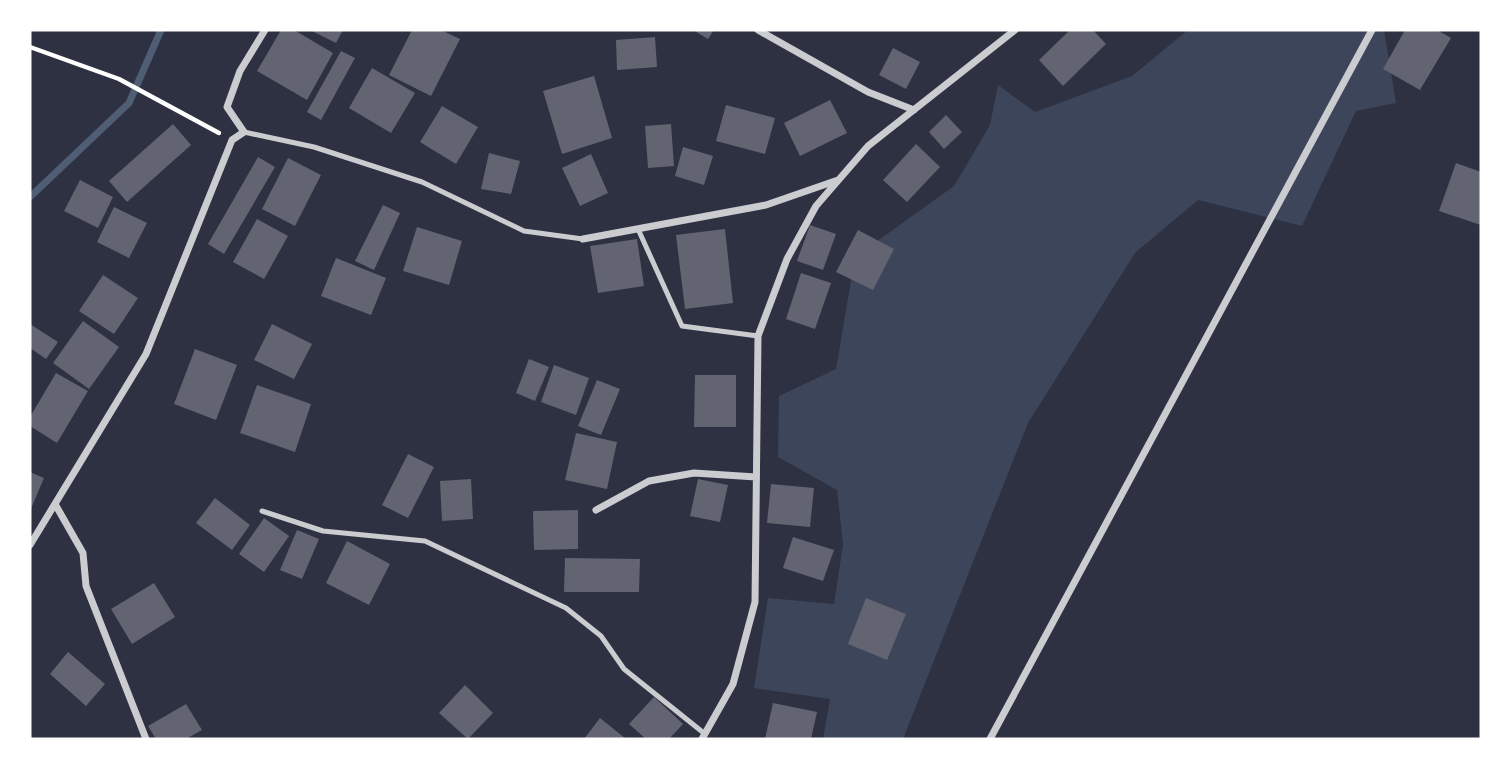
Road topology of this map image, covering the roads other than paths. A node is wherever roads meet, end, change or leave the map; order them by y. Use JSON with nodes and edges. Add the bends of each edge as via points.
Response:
{"nodes":[{"id":1,"x":265,"y":30,"type":"edge"},
{"id":2,"x":758,"y":30,"type":"edge"},
{"id":3,"x":1015,"y":30,"type":"edge"},
{"id":4,"x":1372,"y":30,"type":"edge"},
{"id":5,"x":914,"y":110,"type":"junction"},
{"id":6,"x":244,"y":132,"type":"junction"},
{"id":7,"x":839,"y":180,"type":"junction"},
{"id":8,"x":638,"y":229,"type":"junction"},
{"id":9,"x":583,"y":239,"type":"joint"},
{"id":10,"x":758,"y":336,"type":"junction"},
{"id":11,"x":757,"y":477,"type":"junction"},
{"id":12,"x":55,"y":504,"type":"junction"},
{"id":13,"x":596,"y":510,"type":"dead end"},
{"id":14,"x":262,"y":512,"type":"dead end"},
{"id":15,"x":30,"y":545,"type":"edge"},
{"id":16,"x":704,"y":737,"type":"edge"},
{"id":17,"x":146,"y":739,"type":"edge"},
{"id":18,"x":990,"y":739,"type":"edge"}],
"edges":[{"from":1,"to":6,"type":"street","via":[[240,71],[227,107]]},
{"from":2,"to":5,"type":"street","via":[[869,92]]},
{"from":3,"to":5,"type":"street"},
{"from":4,"to":18,"type":"street"},
{"from":5,"to":7,"type":"street","via":[[868,146]]},
{"from":6,"to":9,"type":"lane","via":[[314,147],[422,182],[524,230]]},
{"from":6,"to":12,"type":"street","via":[[232,140],[146,354]]},
{"from":7,"to":8,"type":"street","via":[[766,205]]},
{"from":7,"to":10,"type":"street","via":[[816,206],[786,258]]},
{"from":8,"to":9,"type":"street"},
{"from":8,"to":10,"type":"lane","via":[[682,326]]},
{"from":10,"to":11,"type":"street"},
{"from":11,"to":13,"type":"street","via":[[694,473],[649,481]]},
{"from":11,"to":16,"type":"street","via":[[755,602],[733,684]]},
{"from":12,"to":15,"type":"street"},
{"from":12,"to":17,"type":"street","via":[[83,554],[86,586]]},
{"from":14,"to":16,"type":"lane","via":[[323,531],[425,541],[566,608],[601,636],[624,670]]}]}
